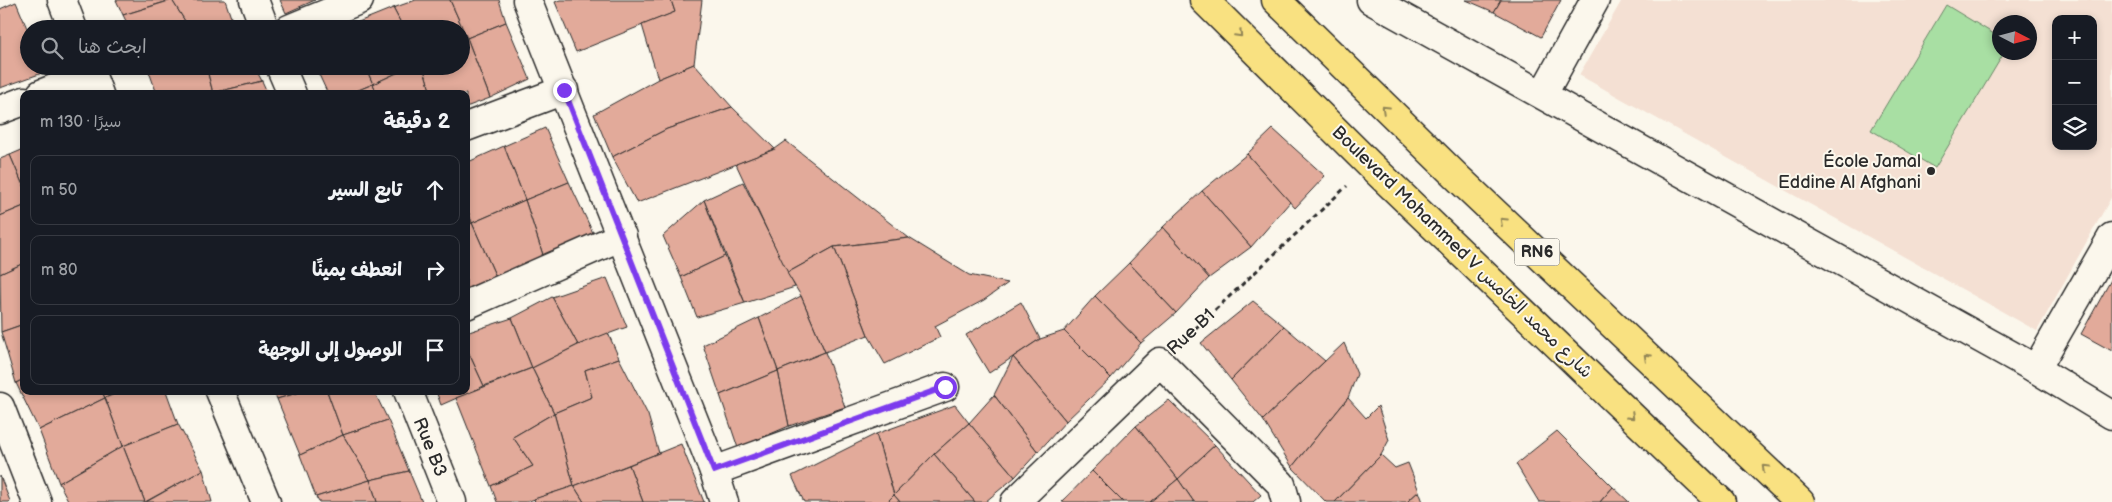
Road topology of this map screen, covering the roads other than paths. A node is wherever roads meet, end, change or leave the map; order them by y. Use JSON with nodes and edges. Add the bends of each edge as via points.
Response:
{"nodes":[{"id":1,"x":62,"y":0,"type":"edge"},
{"id":2,"x":254,"y":0,"type":"edge"},
{"id":3,"x":358,"y":0,"type":"edge"},
{"id":4,"x":528,"y":0,"type":"edge"},
{"id":5,"x":1204,"y":0,"type":"edge"},
{"id":6,"x":1276,"y":0,"type":"edge"},
{"id":7,"x":1371,"y":0,"type":"edge"},
{"id":8,"x":1595,"y":0,"type":"edge"},
{"id":9,"x":70,"y":20,"type":"edge"},
{"id":10,"x":262,"y":20,"type":"edge"},
{"id":11,"x":310,"y":20,"type":"edge"},
{"id":12,"x":284,"y":75,"type":"edge"},
{"id":13,"x":92,"y":78,"type":"edge"},
{"id":14,"x":54,"y":90,"type":"edge"},
{"id":15,"x":290,"y":90,"type":"edge"},
{"id":16,"x":564,"y":90,"type":"junction"},
{"id":17,"x":1543,"y":94,"type":"junction"},
{"id":18,"x":20,"y":102,"type":"edge"},
{"id":19,"x":0,"y":110,"type":"edge"},
{"id":20,"x":470,"y":125,"type":"edge"},
{"id":21,"x":622,"y":236,"type":"junction"},
{"id":22,"x":2112,"y":237,"type":"edge"},
{"id":23,"x":470,"y":303,"type":"edge"},
{"id":24,"x":2036,"y":369,"type":"junction"},
{"id":25,"x":945,"y":387,"type":"dead end"},
{"id":26,"x":222,"y":395,"type":"edge"},
{"id":27,"x":410,"y":395,"type":"edge"},
{"id":28,"x":0,"y":407,"type":"edge"},
{"id":29,"x":2112,"y":416,"type":"edge"},
{"id":30,"x":714,"y":471,"type":"junction"},
{"id":31,"x":37,"y":502,"type":"edge"},
{"id":32,"x":266,"y":502,"type":"edge"},
{"id":33,"x":452,"y":502,"type":"edge"},
{"id":34,"x":724,"y":502,"type":"edge"},
{"id":35,"x":1015,"y":502,"type":"edge"},
{"id":36,"x":1286,"y":502,"type":"edge"},
{"id":37,"x":1721,"y":502,"type":"edge"},
{"id":38,"x":1800,"y":502,"type":"edge"}],
"edges":[{"from":1,"to":9,"type":"street"},
{"from":2,"to":10,"type":"street"},
{"from":3,"to":11,"type":"street"},
{"from":4,"to":16,"type":"street"},
{"from":5,"to":37,"type":"main road","name":"Boulevard Mohammed V شارع محمد الخامس","one_way":true,"via":[[1370,165]]},
{"from":38,"to":6,"type":"main road","number":"RN6","one_way":true,"via":[[1357,82]]},
{"from":7,"to":17,"type":"street"},
{"from":8,"to":17,"type":"street"},
{"from":12,"to":15,"type":"street"},
{"from":13,"to":14,"type":"street"},
{"from":16,"to":20,"type":"street"},
{"from":16,"to":21,"type":"street"},
{"from":17,"to":24,"type":"street"},
{"from":18,"to":19,"type":"street"},
{"from":21,"to":23,"type":"street"},
{"from":21,"to":30,"type":"street"},
{"from":22,"to":24,"type":"street"},
{"from":24,"to":29,"type":"street"},
{"from":25,"to":30,"type":"street"},
{"from":26,"to":32,"type":"street"},
{"from":27,"to":33,"type":"street","name":"Rue B3"},
{"from":28,"to":31,"type":"street"},
{"from":30,"to":34,"type":"street"},
{"from":35,"to":36,"type":"street","name":"Rue B1","via":[[1160,362],[1281,484]]}]}
